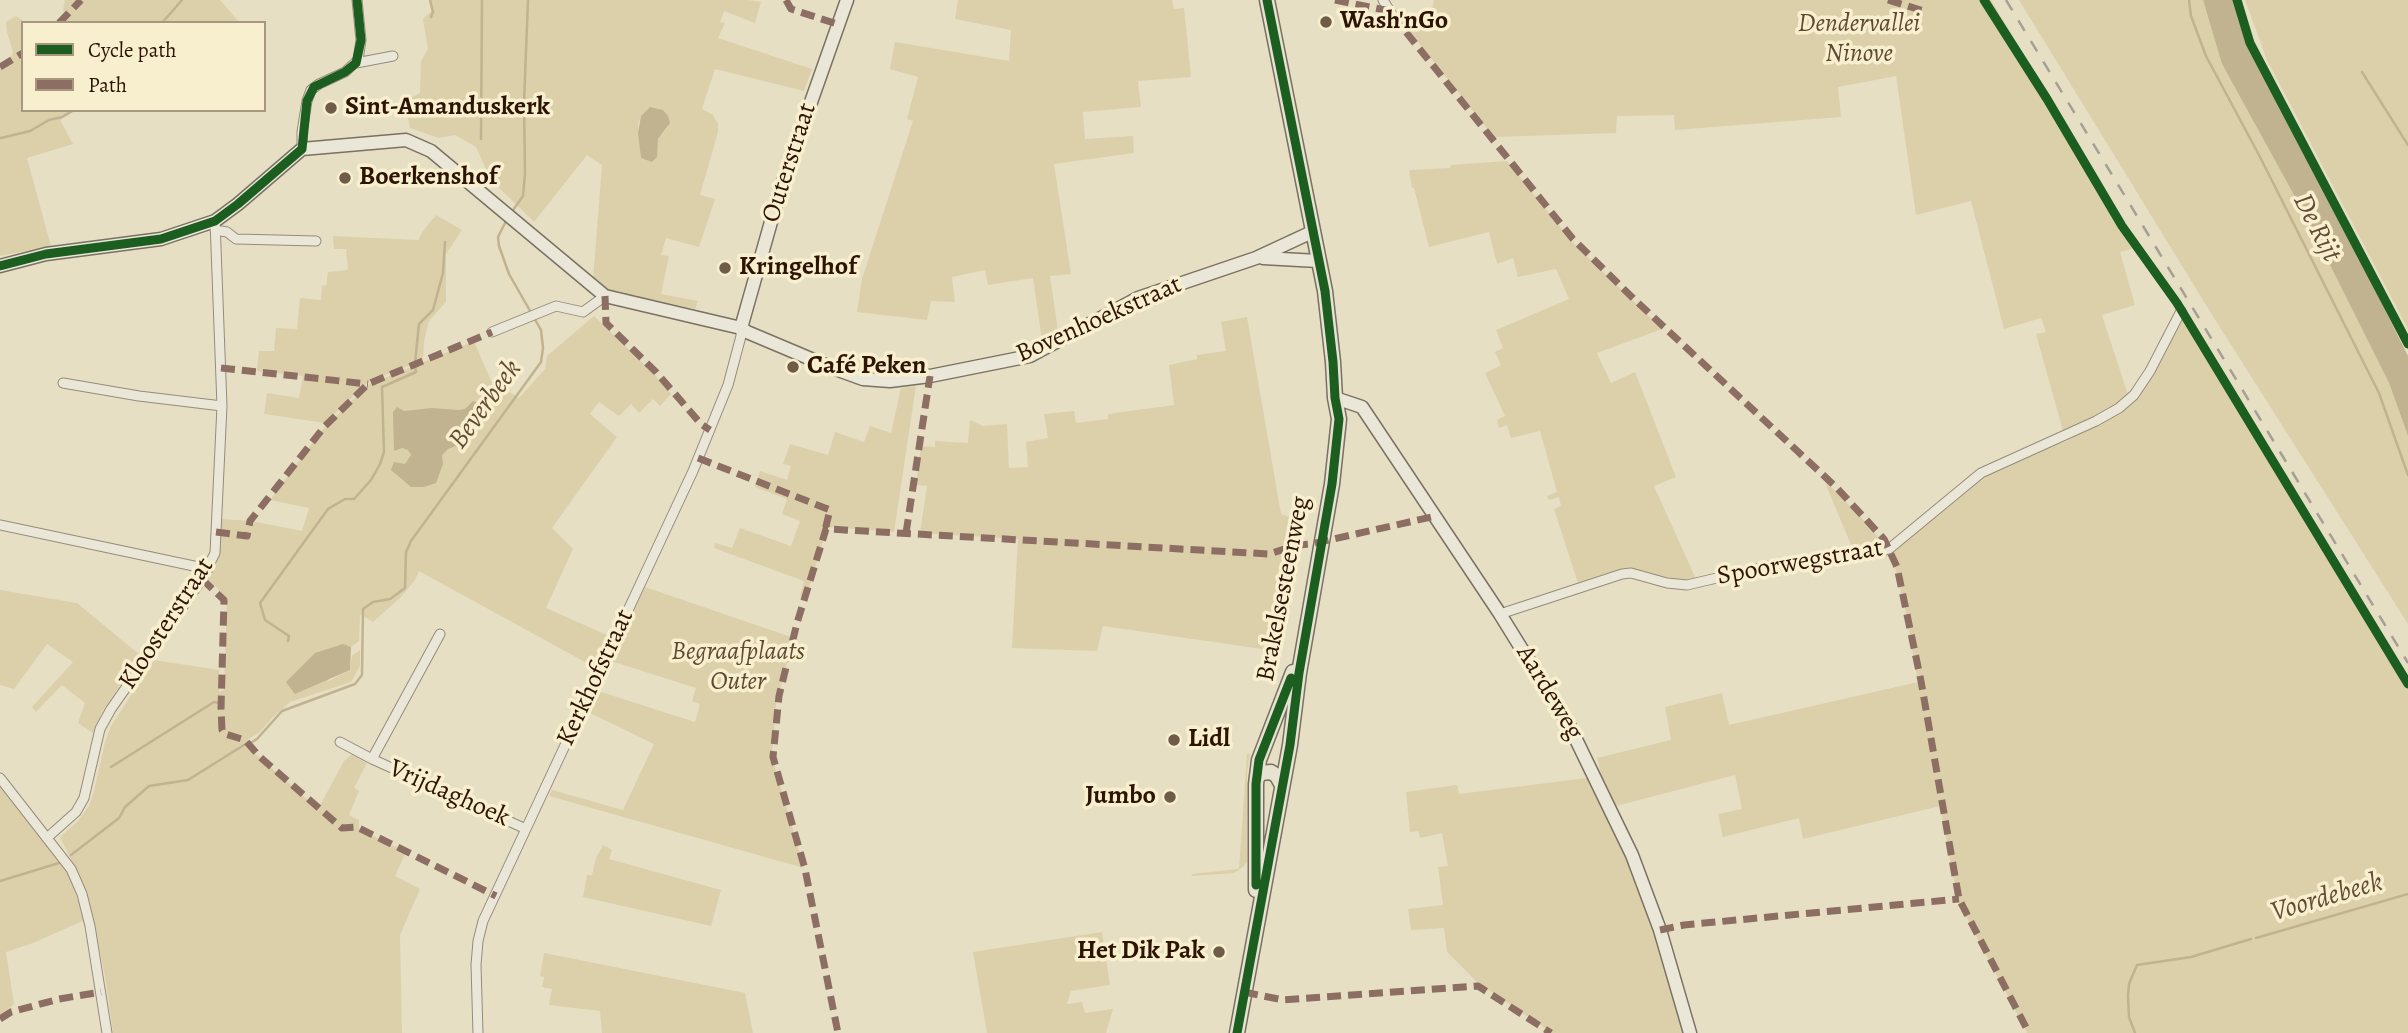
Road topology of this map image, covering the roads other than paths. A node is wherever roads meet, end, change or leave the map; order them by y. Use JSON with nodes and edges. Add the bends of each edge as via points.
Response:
{"nodes":[{"id":1,"x":357,"y":0,"type":"edge"},
{"id":2,"x":847,"y":0,"type":"edge"},
{"id":3,"x":1267,"y":0,"type":"edge"},
{"id":4,"x":1383,"y":0,"type":"edge"},
{"id":5,"x":1393,"y":16,"type":"dead end"},
{"id":6,"x":393,"y":56,"type":"dead end"},
{"id":7,"x":356,"y":63,"type":"junction"},
{"id":8,"x":302,"y":149,"type":"junction"},
{"id":9,"x":215,"y":225,"type":"junction"},
{"id":10,"x":1312,"y":232,"type":"junction"},
{"id":11,"x":316,"y":241,"type":"dead end"},
{"id":12,"x":1256,"y":258,"type":"junction"},
{"id":13,"x":1318,"y":261,"type":"junction"},
{"id":14,"x":0,"y":265,"type":"edge"},
{"id":15,"x":604,"y":296,"type":"junction"},
{"id":16,"x":2181,"y":311,"type":"dead end"},
{"id":17,"x":741,"y":327,"type":"junction"},
{"id":18,"x":492,"y":332,"type":"dead end"},
{"id":19,"x":63,"y":383,"type":"dead end"},
{"id":20,"x":1335,"y":398,"type":"junction"},
{"id":21,"x":222,"y":406,"type":"junction"},
{"id":22,"x":0,"y":525,"type":"edge"},
{"id":23,"x":208,"y":569,"type":"junction"},
{"id":24,"x":1500,"y":614,"type":"junction"},
{"id":25,"x":440,"y":634,"type":"dead end"},
{"id":26,"x":1266,"y":740,"type":"junction"},
{"id":27,"x":340,"y":742,"type":"dead end"},
{"id":28,"x":1290,"y":745,"type":"junction"},
{"id":29,"x":372,"y":760,"type":"junction"},
{"id":30,"x":0,"y":778,"type":"edge"},
{"id":31,"x":1256,"y":778,"type":"junction"},
{"id":32,"x":1282,"y":785,"type":"junction"},
{"id":33,"x":526,"y":829,"type":"junction"},
{"id":34,"x":48,"y":837,"type":"junction"},
{"id":35,"x":107,"y":1033,"type":"edge"},
{"id":36,"x":478,"y":1033,"type":"edge"},
{"id":37,"x":1234,"y":1033,"type":"edge"},
{"id":38,"x":1690,"y":1033,"type":"edge"}],
"edges":[{"from":1,"to":7,"type":"street","via":[[361,40]]},
{"from":2,"to":17,"type":"street","name":"Outerstraat","via":[[780,190]]},
{"from":3,"to":10,"type":"main road","name":"Brakelsesteenweg"},
{"from":4,"to":5,"type":"street"},
{"from":6,"to":7,"type":"street"},
{"from":7,"to":8,"type":"street","via":[[312,90]]},
{"from":8,"to":9,"type":"street"},
{"from":8,"to":15,"type":"street","via":[[406,140],[431,151]]},
{"from":9,"to":11,"type":"street","via":[[236,239]]},
{"from":9,"to":14,"type":"street","via":[[162,239],[46,254]]},
{"from":9,"to":21,"type":"street","name":"Kloosterstraat"},
{"from":10,"to":12,"type":"street","name":"Bovenhoekstraat"},
{"from":10,"to":13,"type":"main road","name":"Brakelsesteenweg"},
{"from":12,"to":13,"type":"street","name":"Bovenhoekstraat"},
{"from":12,"to":17,"type":"street","name":"Bovenhoekstraat","via":[[1138,298],[1030,356],[930,376],[863,379]]},
{"from":13,"to":20,"type":"main road","name":"Brakelsesteenweg"},
{"from":15,"to":17,"type":"street","name":"Bovenhoekstraat"},
{"from":15,"to":18,"type":"street","via":[[583,312],[556,306]]},
{"from":16,"to":24,"type":"street","name":"Spoorwegstraat","via":[[2134,396],[2096,421],[1981,473],[1889,549],[1781,563],[1686,585],[1622,574]]},
{"from":17,"to":33,"type":"street","name":"Kerkhofstraat","via":[[728,385],[693,471]]},
{"from":19,"to":21,"type":"street"},
{"from":20,"to":24,"type":"street","name":"Aardeweg","via":[[1362,407]]},
{"from":20,"to":26,"type":"main road","name":"Brakelsesteenweg","via":[[1300,645]]},
{"from":20,"to":28,"type":"main road","name":"Brakelsesteenweg","via":[[1339,419],[1332,484]]},
{"from":21,"to":23,"type":"street","name":"Kloosterstraat","via":[[215,554]]},
{"from":22,"to":23,"type":"street"},
{"from":23,"to":34,"type":"street","name":"Kloosterstraat","via":[[111,709],[100,729],[84,798],[76,812]]},
{"from":24,"to":38,"type":"street","name":"Aardeweg","via":[[1575,736],[1632,855]]},
{"from":25,"to":29,"type":"street","name":"Vrijdaghoek"},
{"from":26,"to":28,"type":"main road","via":[[1276,754]]},
{"from":26,"to":31,"type":"main road","name":"Brakelsesteenweg"},
{"from":27,"to":29,"type":"street","name":"Vrijdaghoek"},
{"from":28,"to":32,"type":"main road","name":"Brakelsesteenweg"},
{"from":29,"to":33,"type":"street","name":"Vrijdaghoek"},
{"from":30,"to":34,"type":"street"},
{"from":31,"to":32,"type":"main road","via":[[1270,772]]},
{"from":31,"to":37,"type":"main road","name":"Brakelsesteenweg","via":[[1255,904]]},
{"from":32,"to":37,"type":"main road","name":"Brakelsesteenweg"},
{"from":33,"to":36,"type":"street","name":"Kerkhofstraat","via":[[478,941]]},
{"from":34,"to":35,"type":"street","via":[[82,894]]}]}
